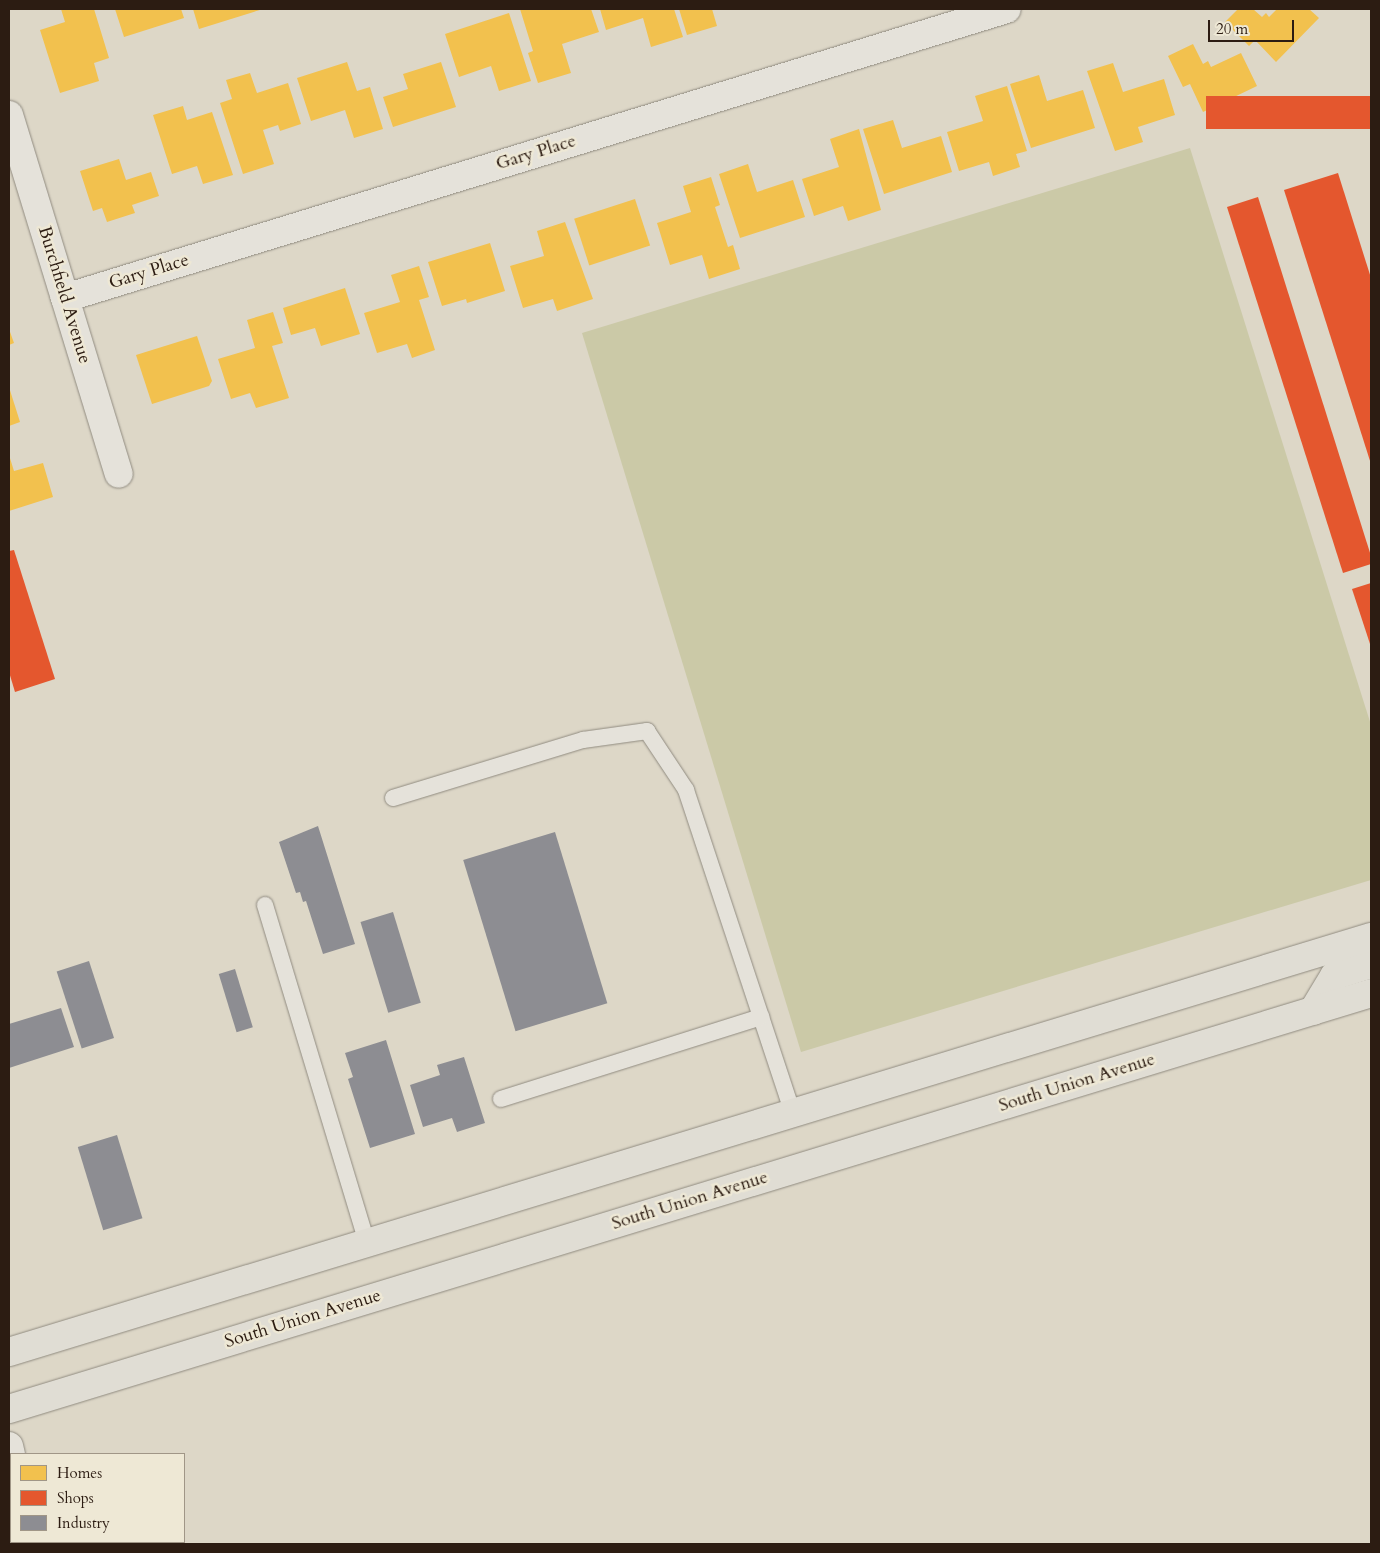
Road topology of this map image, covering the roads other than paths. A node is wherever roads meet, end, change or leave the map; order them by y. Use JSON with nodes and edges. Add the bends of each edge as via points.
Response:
{"nodes":[{"id":1,"x":1007,"y":9,"type":"edge"},
{"id":2,"x":9,"y":115,"type":"edge"},
{"id":3,"x":65,"y":298,"type":"junction"},
{"id":4,"x":119,"y":474,"type":"dead end"},
{"id":5,"x":393,"y":798,"type":"dead end"},
{"id":6,"x":265,"y":905,"type":"dead end"},
{"id":7,"x":1371,"y":937,"type":"edge"},
{"id":8,"x":1371,"y":964,"type":"edge"},
{"id":9,"x":1371,"y":993,"type":"edge"},
{"id":10,"x":1312,"y":1011,"type":"junction"},
{"id":11,"x":761,"y":1017,"type":"junction"},
{"id":12,"x":501,"y":1099,"type":"dead end"},
{"id":13,"x":793,"y":1113,"type":"junction"},
{"id":14,"x":367,"y":1242,"type":"junction"},
{"id":15,"x":9,"y":1352,"type":"edge"},
{"id":16,"x":9,"y":1409,"type":"edge"}],
"edges":[{"from":1,"to":3,"type":"street","name":"Gary Place"},
{"from":2,"to":3,"type":"street","name":"Burchfield Avenue"},
{"from":3,"to":4,"type":"street","name":"Burchfield Avenue"},
{"from":5,"to":11,"type":"lane","via":[[583,740],[647,731],[686,790]]},
{"from":6,"to":14,"type":"lane"},
{"from":7,"to":13,"type":"main road"},
{"from":8,"to":10,"type":"main road","via":[[1334,976]]},
{"from":9,"to":10,"type":"main road","name":"South Union Avenue"},
{"from":10,"to":16,"type":"main road","name":"South Union Avenue"},
{"from":11,"to":12,"type":"lane"},
{"from":11,"to":13,"type":"lane"},
{"from":13,"to":14,"type":"main road"},
{"from":14,"to":15,"type":"main road"}]}
